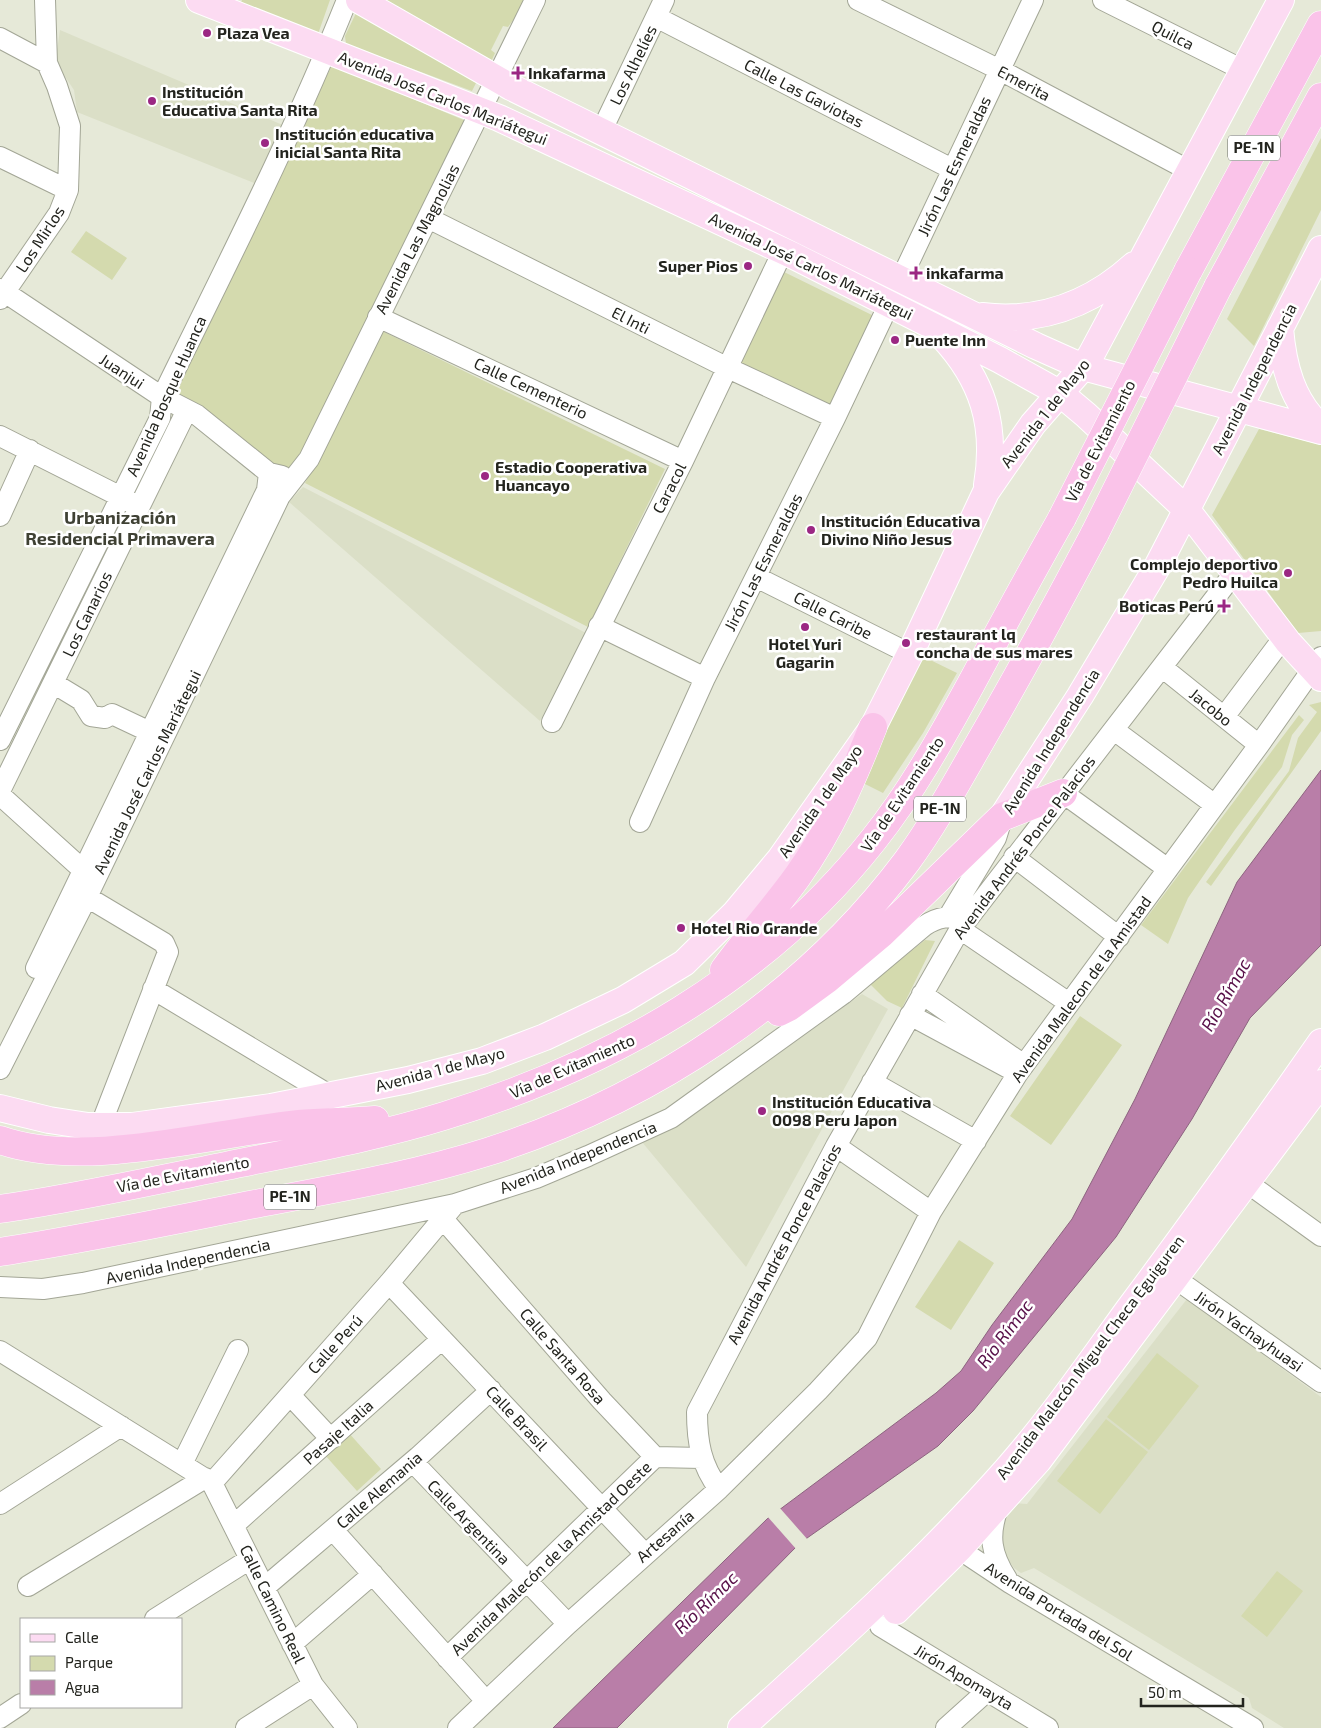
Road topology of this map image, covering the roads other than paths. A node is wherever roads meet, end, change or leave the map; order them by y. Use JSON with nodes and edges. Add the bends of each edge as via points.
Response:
{"nodes":[{"id":1,"x":45,"y":0,"type":"edge"},
{"id":2,"x":199,"y":0,"type":"edge"},
{"id":3,"x":347,"y":0,"type":"edge"},
{"id":4,"x":359,"y":0,"type":"edge"},
{"id":5,"x":535,"y":0,"type":"edge"},
{"id":6,"x":858,"y":0,"type":"edge"},
{"id":7,"x":1033,"y":0,"type":"edge"},
{"id":8,"x":1103,"y":0,"type":"edge"},
{"id":9,"x":1281,"y":0,"type":"edge"},
{"id":10,"x":660,"y":9,"type":"edge"},
{"id":11,"x":1321,"y":25,"type":"edge"},
{"id":12,"x":0,"y":38,"type":"edge"},
{"id":13,"x":327,"y":50,"type":"junction"},
{"id":14,"x":47,"y":63,"type":"junction"},
{"id":15,"x":1000,"y":70,"type":"junction"},
{"id":16,"x":1243,"y":70,"type":"junction"},
{"id":17,"x":496,"y":79,"type":"junction"},
{"id":18,"x":1321,"y":97,"type":"edge"},
{"id":19,"x":481,"y":110,"type":"junction"},
{"id":20,"x":602,"y":130,"type":"junction"},
{"id":21,"x":0,"y":157,"type":"edge"},
{"id":22,"x":952,"y":169,"type":"junction"},
{"id":23,"x":1188,"y":170,"type":"junction"},
{"id":24,"x":68,"y":190,"type":"junction"},
{"id":25,"x":428,"y":218,"type":"junction"},
{"id":26,"x":1154,"y":241,"type":"junction"},
{"id":27,"x":1321,"y":249,"type":"edge"},
{"id":28,"x":783,"y":251,"type":"junction"},
{"id":29,"x":900,"y":279,"type":"junction"},
{"id":30,"x":1,"y":294,"type":"edge"},
{"id":31,"x":889,"y":304,"type":"junction"},
{"id":32,"x":973,"y":315,"type":"junction"},
{"id":33,"x":378,"y":317,"type":"junction"},
{"id":34,"x":924,"y":321,"type":"junction"},
{"id":35,"x":1280,"y":328,"type":"junction"},
{"id":36,"x":1083,"y":367,"type":"junction"},
{"id":37,"x":728,"y":368,"type":"junction"},
{"id":38,"x":1061,"y":394,"type":"junction"},
{"id":39,"x":162,"y":397,"type":"junction"},
{"id":40,"x":187,"y":410,"type":"junction"},
{"id":41,"x":1237,"y":410,"type":"junction"},
{"id":42,"x":835,"y":418,"type":"junction"},
{"id":43,"x":1321,"y":426,"type":"edge"},
{"id":44,"x":1321,"y":431,"type":"edge"},
{"id":45,"x":0,"y":436,"type":"edge"},
{"id":46,"x":30,"y":450,"type":"junction"},
{"id":47,"x":683,"y":461,"type":"junction"},
{"id":48,"x":269,"y":473,"type":"junction"},
{"id":49,"x":296,"y":476,"type":"junction"},
{"id":50,"x":986,"y":492,"type":"junction"},
{"id":51,"x":121,"y":496,"type":"junction"},
{"id":52,"x":140,"y":506,"type":"junction"},
{"id":53,"x":1187,"y":510,"type":"junction"},
{"id":54,"x":0,"y":516,"type":"edge"},
{"id":55,"x":1235,"y":572,"type":"junction"},
{"id":56,"x":756,"y":577,"type":"junction"},
{"id":57,"x":599,"y":626,"type":"junction"},
{"id":58,"x":1284,"y":637,"type":"junction"},
{"id":59,"x":45,"y":649,"type":"junction"},
{"id":60,"x":910,"y":654,"type":"junction"},
{"id":61,"x":64,"y":660,"type":"junction"},
{"id":62,"x":1163,"y":668,"type":"junction"},
{"id":63,"x":1318,"y":669,"type":"edge"},
{"id":64,"x":705,"y":678,"type":"junction"},
{"id":65,"x":53,"y":683,"type":"junction"},
{"id":66,"x":1224,"y":717,"type":"junction"},
{"id":67,"x":552,"y":722,"type":"dead end"},
{"id":68,"x":873,"y":727,"type":"junction"},
{"id":69,"x":1114,"y":730,"type":"junction"},
{"id":70,"x":150,"y":732,"type":"junction"},
{"id":71,"x":0,"y":740,"type":"edge"},
{"id":72,"x":1259,"y":745,"type":"junction"},
{"id":73,"x":0,"y":791,"type":"edge"},
{"id":74,"x":1063,"y":793,"type":"junction"},
{"id":75,"x":0,"y":795,"type":"edge"},
{"id":76,"x":1215,"y":805,"type":"junction"},
{"id":77,"x":1002,"y":816,"type":"junction"},
{"id":78,"x":640,"y":822,"type":"dead end"},
{"id":79,"x":1014,"y":857,"type":"junction"},
{"id":80,"x":1168,"y":869,"type":"junction"},
{"id":81,"x":90,"y":874,"type":"junction"},
{"id":82,"x":87,"y":897,"type":"junction"},
{"id":83,"x":958,"y":921,"type":"junction"},
{"id":84,"x":1119,"y":936,"type":"junction"},
{"id":85,"x":153,"y":990,"type":"junction"},
{"id":86,"x":922,"y":994,"type":"junction"},
{"id":87,"x":706,"y":995,"type":"junction"},
{"id":88,"x":1069,"y":1003,"type":"junction"},
{"id":89,"x":910,"y":1015,"type":"junction"},
{"id":90,"x":723,"y":1037,"type":"junction"},
{"id":91,"x":0,"y":1042,"type":"edge"},
{"id":92,"x":1321,"y":1042,"type":"edge"},
{"id":93,"x":0,"y":1069,"type":"edge"},
{"id":94,"x":1021,"y":1069,"type":"junction"},
{"id":95,"x":872,"y":1082,"type":"junction"},
{"id":96,"x":1321,"y":1083,"type":"edge"},
{"id":97,"x":331,"y":1096,"type":"junction"},
{"id":98,"x":0,"y":1108,"type":"edge"},
{"id":99,"x":441,"y":1117,"type":"junction"},
{"id":100,"x":100,"y":1127,"type":"junction"},
{"id":101,"x":0,"y":1140,"type":"edge"},
{"id":102,"x":976,"y":1141,"type":"junction"},
{"id":103,"x":836,"y":1146,"type":"junction"},
{"id":104,"x":1239,"y":1177,"type":"junction"},
{"id":105,"x":455,"y":1204,"type":"junction"},
{"id":106,"x":0,"y":1208,"type":"edge"},
{"id":107,"x":931,"y":1212,"type":"junction"},
{"id":108,"x":443,"y":1219,"type":"junction"},
{"id":109,"x":1321,"y":1236,"type":"edge"},
{"id":110,"x":0,"y":1252,"type":"edge"},
{"id":111,"x":1176,"y":1279,"type":"junction"},
{"id":112,"x":389,"y":1284,"type":"junction"},
{"id":113,"x":0,"y":1287,"type":"edge"},
{"id":114,"x":867,"y":1338,"type":"joint"},
{"id":115,"x":442,"y":1339,"type":"junction"},
{"id":116,"x":238,"y":1350,"type":"dead end"},
{"id":117,"x":0,"y":1351,"type":"edge"},
{"id":118,"x":1321,"y":1382,"type":"edge"},
{"id":119,"x":491,"y":1390,"type":"junction"},
{"id":120,"x":290,"y":1395,"type":"junction"},
{"id":121,"x":121,"y":1426,"type":"junction"},
{"id":122,"x":331,"y":1439,"type":"junction"},
{"id":123,"x":655,"y":1457,"type":"junction"},
{"id":124,"x":702,"y":1458,"type":"junction"},
{"id":125,"x":412,"y":1462,"type":"junction"},
{"id":126,"x":182,"y":1464,"type":"junction"},
{"id":127,"x":208,"y":1480,"type":"junction"},
{"id":128,"x":719,"y":1489,"type":"junction"},
{"id":129,"x":0,"y":1504,"type":"edge"},
{"id":130,"x":998,"y":1508,"type":"junction"},
{"id":131,"x":603,"y":1510,"type":"junction"},
{"id":132,"x":234,"y":1525,"type":"junction"},
{"id":133,"x":333,"y":1530,"type":"junction"},
{"id":134,"x":952,"y":1543,"type":"junction"},
{"id":135,"x":645,"y":1554,"type":"junction"},
{"id":136,"x":250,"y":1559,"type":"junction"},
{"id":137,"x":373,"y":1574,"type":"junction"},
{"id":138,"x":528,"y":1583,"type":"junction"},
{"id":139,"x":1010,"y":1583,"type":"junction"},
{"id":140,"x":28,"y":1586,"type":"dead end"},
{"id":141,"x":265,"y":1588,"type":"junction"},
{"id":142,"x":157,"y":1618,"type":"edge"},
{"id":143,"x":568,"y":1624,"type":"junction"},
{"id":144,"x":880,"y":1626,"type":"junction"},
{"id":145,"x":292,"y":1644,"type":"junction"},
{"id":146,"x":448,"y":1658,"type":"junction"},
{"id":147,"x":313,"y":1685,"type":"junction"},
{"id":148,"x":986,"y":1692,"type":"junction"},
{"id":149,"x":486,"y":1701,"type":"junction"},
{"id":150,"x":20,"y":1705,"type":"edge"},
{"id":151,"x":0,"y":1718,"type":"edge"},
{"id":152,"x":246,"y":1728,"type":"edge"},
{"id":153,"x":347,"y":1728,"type":"edge"},
{"id":154,"x":458,"y":1728,"type":"edge"},
{"id":155,"x":741,"y":1728,"type":"edge"},
{"id":156,"x":768,"y":1728,"type":"edge"},
{"id":157,"x":946,"y":1728,"type":"edge"},
{"id":158,"x":1048,"y":1728,"type":"edge"},
{"id":159,"x":1253,"y":1728,"type":"edge"}],
"edges":[{"from":1,"to":14,"type":"street","name":"Los Mirlos"},
{"from":2,"to":13,"type":"main road","name":"Avenida José Carlos Mariátegui"},
{"from":3,"to":13,"type":"street","name":"Avenida Bosque Huanca"},
{"from":4,"to":17,"type":"main road","name":"Avenida José Carlos Mariátegui"},
{"from":5,"to":17,"type":"street","name":"Avenida Las Magnolias"},
{"from":6,"to":15,"type":"street","name":"Emerita"},
{"from":7,"to":15,"type":"street","name":"Jirón Las Esmeraldas"},
{"from":8,"to":16,"type":"street","name":"Quilca"},
{"from":9,"to":16,"type":"main road","name":"Avenida 1 de Mayo"},
{"from":10,"to":20,"type":"street","name":"Los Alhelíes"},
{"from":10,"to":22,"type":"street","name":"Calle Las Gaviotas"},
{"from":11,"to":87,"type":"highway","name":"Vía de Evitamiento","number":"PE-1N","bridge":true,"via":[[1188,271],[1062,518],[918,776],[875,838],[827,894],[772,944]]},
{"from":12,"to":14,"type":"street"},
{"from":13,"to":19,"type":"main road","name":"Avenida José Carlos Mariátegui"},
{"from":13,"to":39,"type":"street","name":"Avenida Bosque Huanca"},
{"from":14,"to":24,"type":"street","name":"Los Mirlos","via":[[70,126]]},
{"from":15,"to":22,"type":"street","name":"Jirón Las Esmeraldas"},
{"from":15,"to":23,"type":"street","name":"Emerita"},
{"from":16,"to":23,"type":"main road","name":"Avenida 1 de Mayo"},
{"from":17,"to":19,"type":"street","name":"Avenida Las Magnolias"},
{"from":17,"to":20,"type":"main road","name":"Avenida José Carlos Mariátegui"},
{"from":18,"to":90,"type":"highway","number":"PE-1N","bridge":true,"via":[[1218,287],[1095,533],[950,794],[907,860],[858,920],[808,968]]},
{"from":19,"to":25,"type":"street","name":"Avenida Las Magnolias"},
{"from":19,"to":28,"type":"main road","name":"Avenida José Carlos Mariátegui"},
{"from":20,"to":29,"type":"main road","name":"Avenida José Carlos Mariátegui"},
{"from":21,"to":24,"type":"street"},
{"from":22,"to":29,"type":"street","name":"Jirón Las Esmeraldas"},
{"from":23,"to":26,"type":"main road","name":"Avenida 1 de Mayo"},
{"from":24,"to":30,"type":"street","name":"Los Mirlos","via":[[59,213]]},
{"from":25,"to":33,"type":"street","name":"Avenida Las Magnolias"},
{"from":25,"to":37,"type":"street","name":"El Inti"},
{"from":26,"to":32,"type":"main road","via":[[1120,278],[1078,303],[1031,317]]},
{"from":26,"to":36,"type":"main road","name":"Avenida 1 de Mayo"},
{"from":27,"to":35,"type":"main road","name":"Avenida Independencia"},
{"from":28,"to":31,"type":"main road","name":"Avenida José Carlos Mariátegui"},
{"from":28,"to":37,"type":"street","name":"Caracol"},
{"from":29,"to":32,"type":"main road","name":"Avenida José Carlos Mariátegui"},
{"from":30,"to":39,"type":"street","name":"Juanjui"},
{"from":31,"to":34,"type":"main road","name":"Avenida José Carlos Mariátegui"},
{"from":31,"to":42,"type":"street","name":"Jirón Las Esmeraldas"},
{"from":32,"to":36,"type":"main road","name":"Avenida José Carlos Mariátegui"},
{"from":33,"to":47,"type":"street","name":"Calle Cementerio"},
{"from":33,"to":49,"type":"street","name":"Avenida Las Magnolias","via":[[309,459]]},
{"from":34,"to":38,"type":"main road","name":"Avenida José Carlos Mariátegui"},
{"from":34,"to":50,"type":"main road","via":[[957,352],[984,402],[991,454]]},
{"from":35,"to":41,"type":"main road","name":"Avenida Independencia"},
{"from":35,"to":43,"type":"main road","via":[[1291,385],[1303,408]]},
{"from":36,"to":38,"type":"main road","name":"Avenida 1 de Mayo"},
{"from":36,"to":41,"type":"main road","name":"Avenida José Carlos Mariátegui"},
{"from":37,"to":42,"type":"street","name":"El Inti"},
{"from":37,"to":47,"type":"street","name":"Caracol"},
{"from":38,"to":50,"type":"main road","name":"Avenida 1 de Mayo","via":[[1016,446]]},
{"from":38,"to":53,"type":"main road","name":"Avenida José Carlos Mariátegui"},
{"from":39,"to":40,"type":"street","name":"Juanjui"},
{"from":39,"to":51,"type":"street","name":"Avenida Bosque Huanca","via":[[160,418]]},
{"from":40,"to":48,"type":"street","name":"Juanjui","via":[[212,426]]},
{"from":40,"to":52,"type":"street","name":"Los Canarios"},
{"from":41,"to":44,"type":"main road","name":"Avenida José Carlos Mariátegui"},
{"from":41,"to":53,"type":"main road","name":"Avenida Independencia"},
{"from":42,"to":56,"type":"street","name":"Jirón Las Esmeraldas"},
{"from":45,"to":46,"type":"street"},
{"from":46,"to":51,"type":"street"},
{"from":46,"to":54,"type":"street"},
{"from":47,"to":57,"type":"street","name":"Caracol"},
{"from":48,"to":49,"type":"street"},
{"from":48,"to":70,"type":"street","name":"Avenida José Carlos Mariátegui","via":[[266,490]]},
{"from":49,"to":81,"type":"street","name":"Avenida José Carlos Mariátegui","via":[[280,496]]},
{"from":50,"to":60,"type":"main road","name":"Avenida 1 de Mayo"},
{"from":51,"to":52,"type":"street"},
{"from":51,"to":59,"type":"street","name":"Avenida Bosque Huanca"},
{"from":52,"to":61,"type":"street","name":"Los Canarios"},
{"from":53,"to":55,"type":"main road","name":"Avenida José Carlos Mariátegui"},
{"from":53,"to":77,"type":"main road","name":"Avenida Independencia","via":[[1080,696]]},
{"from":55,"to":58,"type":"main road","name":"Avenida José Carlos Mariátegui"},
{"from":55,"to":62,"type":"street","name":"Avenida Andrés Ponce Palacios"},
{"from":56,"to":60,"type":"street","name":"Calle Caribe"},
{"from":56,"to":64,"type":"street","name":"Jirón Las Esmeraldas"},
{"from":57,"to":64,"type":"street"},
{"from":57,"to":67,"type":"street","name":"Caracol"},
{"from":58,"to":63,"type":"main road","name":"Avenida José Carlos Mariátegui"},
{"from":58,"to":66,"type":"street"},
{"from":59,"to":61,"type":"street"},
{"from":59,"to":71,"type":"street","name":"Avenida Bosque Huanca"},
{"from":60,"to":68,"type":"main road","name":"Avenida 1 de Mayo"},
{"from":61,"to":65,"type":"street","name":"Los Canarios"},
{"from":62,"to":66,"type":"street","name":"Jacobo"},
{"from":62,"to":69,"type":"street","name":"Avenida Andrés Ponce Palacios"},
{"from":63,"to":72,"type":"street","name":"Avenida Malecon de la Amistad"},
{"from":64,"to":78,"type":"street","name":"Jirón Las Esmeraldas"},
{"from":65,"to":70,"type":"street","via":[[81,700],[91,716],[105,718],[112,714]]},
{"from":65,"to":73,"type":"street","name":"Los Canarios"},
{"from":66,"to":72,"type":"street","name":"Jacobo"},
{"from":68,"to":87,"type":"highway","via":[[856,771],[822,839],[798,876]]},
{"from":68,"to":97,"type":"main road","name":"Avenida 1 de Mayo","via":[[780,859],[736,913],[684,963],[623,1000],[545,1037],[491,1057],[408,1080]]},
{"from":69,"to":74,"type":"street","name":"Avenida Andrés Ponce Palacios"},
{"from":69,"to":76,"type":"street"},
{"from":70,"to":81,"type":"street","name":"Avenida José Carlos Mariátegui"},
{"from":72,"to":76,"type":"street","name":"Avenida Malecon de la Amistad"},
{"from":74,"to":77,"type":"highway"},
{"from":74,"to":79,"type":"street","name":"Avenida Andrés Ponce Palacios"},
{"from":74,"to":80,"type":"street"},
{"from":75,"to":81,"type":"street"},
{"from":76,"to":80,"type":"street","name":"Avenida Malecon de la Amistad"},
{"from":77,"to":83,"type":"street","name":"Avenida Independencia","via":[[996,838]]},
{"from":77,"to":90,"type":"highway","via":[[910,908],[826,980],[789,1007]]},
{"from":79,"to":83,"type":"street","name":"Avenida Andrés Ponce Palacios"},
{"from":79,"to":84,"type":"street"},
{"from":80,"to":84,"type":"street","name":"Avenida Malecon de la Amistad"},
{"from":81,"to":82,"type":"street","name":"Avenida José Carlos Mariátegui"},
{"from":81,"to":91,"type":"street","name":"Avenida José Carlos Mariátegui"},
{"from":82,"to":85,"type":"street","via":[[168,948]]},
{"from":82,"to":93,"type":"street","name":"Avenida José Carlos Mariátegui"},
{"from":83,"to":86,"type":"street","name":"Avenida Andrés Ponce Palacios"},
{"from":83,"to":88,"type":"street"},
{"from":83,"to":105,"type":"street","name":"Avenida Independencia","via":[[935,919],[924,926],[843,994],[671,1118],[536,1178]]},
{"from":84,"to":88,"type":"street","name":"Avenida Malecon de la Amistad"},
{"from":85,"to":97,"type":"street"},
{"from":85,"to":100,"type":"street"},
{"from":86,"to":89,"type":"street","name":"Avenida Andrés Ponce Palacios"},
{"from":86,"to":94,"type":"street"},
{"from":87,"to":99,"type":"highway","name":"Vía de Evitamiento","number":"PE-1N","via":[[600,1057],[547,1080]]},
{"from":88,"to":94,"type":"street","name":"Avenida Malecon de la Amistad"},
{"from":89,"to":94,"type":"street"},
{"from":89,"to":95,"type":"street","name":"Avenida Andrés Ponce Palacios"},
{"from":90,"to":110,"type":"highway","number":"PE-1N","via":[[614,1100],[552,1128],[489,1151],[374,1180]]},
{"from":92,"to":104,"type":"main road","name":"Avenida Malecón Miguel Checa Eguiguren"},
{"from":94,"to":102,"type":"street","name":"Avenida Malecon de la Amistad"},
{"from":95,"to":102,"type":"street"},
{"from":95,"to":103,"type":"street","name":"Avenida Andrés Ponce Palacios"},
{"from":96,"to":104,"type":"main road","name":"Avenida Malecón Miguel Checa Eguiguren"},
{"from":97,"to":100,"type":"main road","name":"Avenida 1 de Mayo","via":[[200,1118]]},
{"from":98,"to":100,"type":"main road","name":"Avenida 1 de Mayo","via":[[49,1120]]},
{"from":99,"to":101,"type":"highway","via":[[299,1124],[115,1150],[47,1150]]},
{"from":99,"to":106,"type":"highway","name":"Vía de Evitamiento","number":"PE-1N","via":[[307,1150]]},
{"from":102,"to":107,"type":"street","name":"Avenida Malecon de la Amistad"},
{"from":103,"to":107,"type":"street"},
{"from":103,"to":124,"type":"street","name":"Avenida Andrés Ponce Palacios","via":[[697,1412],[697,1437]]},
{"from":104,"to":109,"type":"street"},
{"from":104,"to":111,"type":"main road","name":"Avenida Malecón Miguel Checa Eguiguren"},
{"from":104,"to":134,"type":"main road","name":"Avenida Malecón Miguel Checa Eguiguren"},
{"from":105,"to":108,"type":"street","name":"Calle Perú"},
{"from":105,"to":113,"type":"street","name":"Avenida Independencia","via":[[84,1283],[43,1289]]},
{"from":107,"to":114,"type":"street","name":"Avenida Malecon de la Amistad"},
{"from":108,"to":112,"type":"street","name":"Calle Perú"},
{"from":108,"to":123,"type":"street","name":"Calle Santa Rosa"},
{"from":111,"to":118,"type":"street","name":"Jirón Yachayhuasi"},
{"from":111,"to":130,"type":"main road","name":"Avenida Malecón Miguel Checa Eguiguren","via":[[1038,1461]]},
{"from":112,"to":115,"type":"street","name":"Calle Brasil"},
{"from":112,"to":120,"type":"street","name":"Calle Perú"},
{"from":114,"to":128,"type":"street","name":"Artesanía"},
{"from":115,"to":119,"type":"street","name":"Calle Brasil"},
{"from":115,"to":122,"type":"street","name":"Pasaje Italia"},
{"from":116,"to":126,"type":"street"},
{"from":117,"to":121,"type":"street"},
{"from":119,"to":125,"type":"street","name":"Calle Alemania"},
{"from":119,"to":131,"type":"street","name":"Calle Brasil"},
{"from":120,"to":122,"type":"street"},
{"from":120,"to":127,"type":"street","name":"Calle Perú"},
{"from":121,"to":126,"type":"street"},
{"from":121,"to":129,"type":"street"},
{"from":122,"to":132,"type":"street","name":"Pasaje Italia"},
{"from":123,"to":124,"type":"street"},
{"from":123,"to":131,"type":"street","name":"Avenida Malecón de la Amistad Oeste"},
{"from":124,"to":128,"type":"street","name":"Avenida Andrés Ponce Palacios"},
{"from":125,"to":133,"type":"street","name":"Calle Alemania"},
{"from":125,"to":138,"type":"street","name":"Calle Argentina"},
{"from":126,"to":127,"type":"street"},
{"from":127,"to":132,"type":"street","name":"Calle Camino Real"},
{"from":127,"to":140,"type":"street"},
{"from":128,"to":135,"type":"street","name":"Artesanía"},
{"from":130,"to":134,"type":"main road","name":"Avenida Malecón Miguel Checa Eguiguren"},
{"from":130,"to":139,"type":"street","via":[[992,1526],[992,1542],[995,1556]]},
{"from":131,"to":135,"type":"street","name":"Calle Brasil"},
{"from":131,"to":138,"type":"street","name":"Avenida Malecón de la Amistad Oeste"},
{"from":132,"to":136,"type":"street","name":"Calle Camino Real"},
{"from":133,"to":137,"type":"street"},
{"from":133,"to":141,"type":"street","name":"Calle Alemania"},
{"from":134,"to":139,"type":"street","name":"Avenida Portada del Sol"},
{"from":134,"to":144,"type":"main road","name":"Avenida Malecón Miguel Checa Eguiguren"},
{"from":134,"to":155,"type":"main road","name":"Avenida Malecón Miguel Checa Eguiguren"},
{"from":135,"to":143,"type":"street","name":"Artesanía"},
{"from":136,"to":141,"type":"street","name":"Calle Camino Real"},
{"from":136,"to":142,"type":"street"},
{"from":137,"to":145,"type":"street"},
{"from":137,"to":146,"type":"street"},
{"from":138,"to":143,"type":"street","name":"Calle Argentina"},
{"from":138,"to":146,"type":"street","name":"Avenida Malecón de la Amistad Oeste"},
{"from":139,"to":159,"type":"street","name":"Avenida Portada del Sol"},
{"from":141,"to":145,"type":"street","name":"Calle Camino Real"},
{"from":143,"to":149,"type":"street","name":"Artesanía"},
{"from":144,"to":148,"type":"street","name":"Jirón Apomayta"},
{"from":144,"to":156,"type":"main road","name":"Avenida Malecón Miguel Checa Eguiguren"},
{"from":145,"to":147,"type":"street","name":"Calle Camino Real"},
{"from":146,"to":149,"type":"street"},
{"from":147,"to":152,"type":"street"},
{"from":147,"to":153,"type":"street","name":"Calle Camino Real"},
{"from":148,"to":157,"type":"street"},
{"from":148,"to":158,"type":"street","name":"Jirón Apomayta"},
{"from":149,"to":154,"type":"street","name":"Artesanía"},
{"from":150,"to":151,"type":"street"}]}
